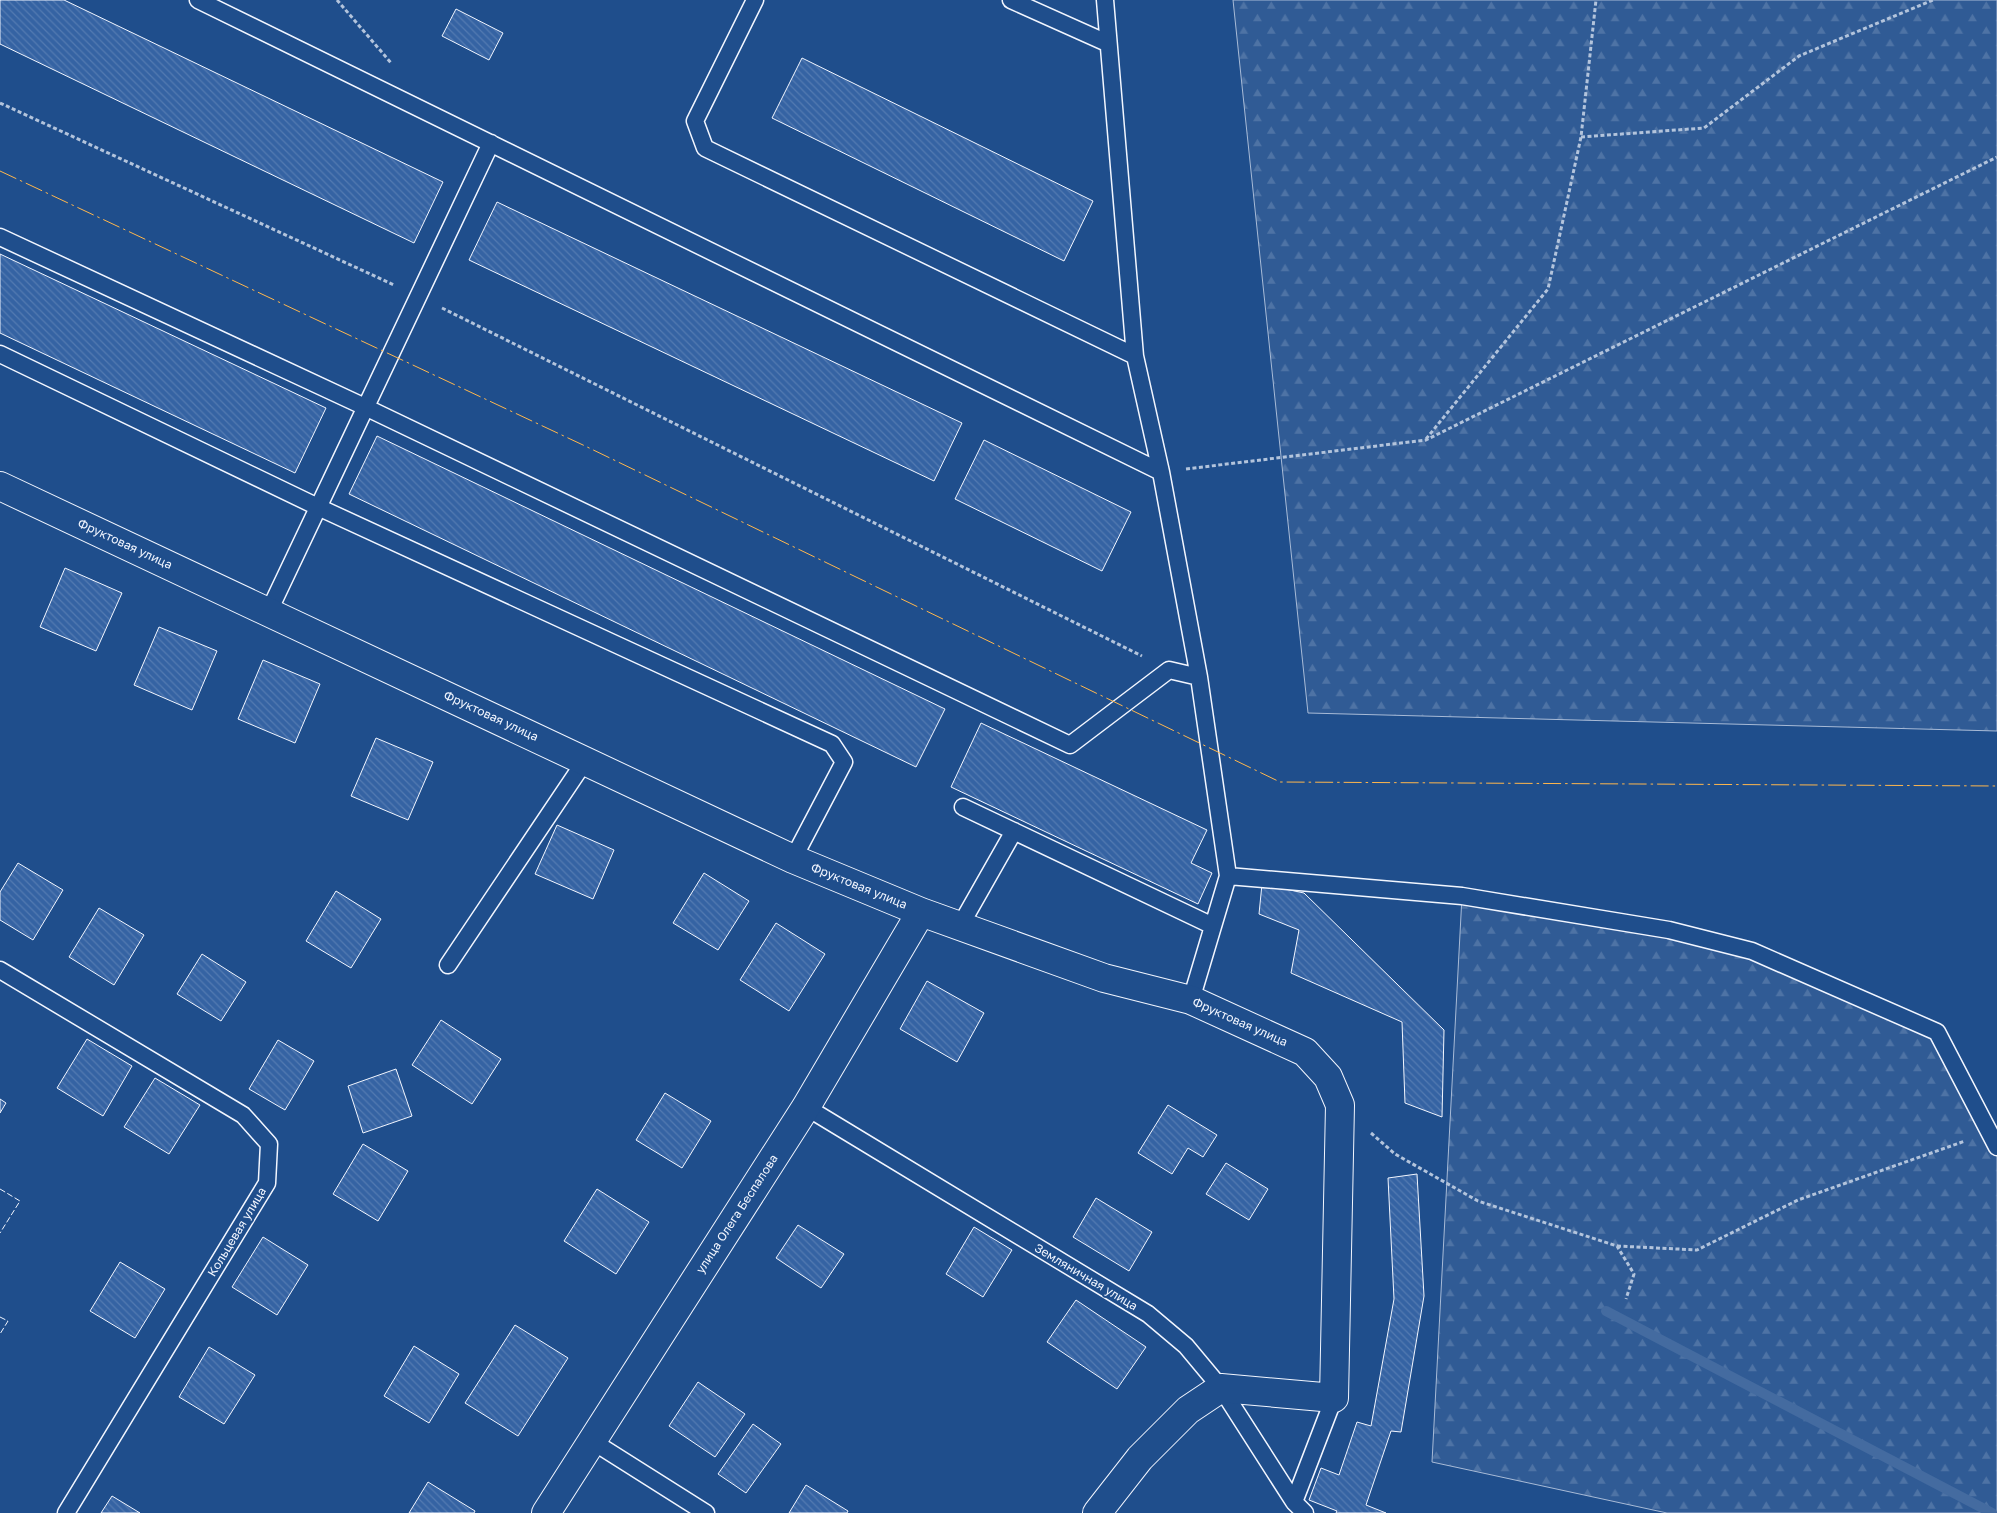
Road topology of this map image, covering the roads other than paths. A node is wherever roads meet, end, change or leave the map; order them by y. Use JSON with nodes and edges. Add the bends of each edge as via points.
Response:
{"nodes":[{"id":1,"x":198,"y":0,"type":"edge"},
{"id":2,"x":755,"y":0,"type":"edge"},
{"id":3,"x":1011,"y":0,"type":"edge"},
{"id":4,"x":1105,"y":0,"type":"edge"},
{"id":5,"x":1107,"y":43,"type":"junction"},
{"id":6,"x":491,"y":142,"type":"junction"},
{"id":7,"x":0,"y":237,"type":"edge"},
{"id":8,"x":0,"y":354,"type":"edge"},
{"id":9,"x":1135,"y":356,"type":"junction"},
{"id":10,"x":365,"y":407,"type":"junction"},
{"id":11,"x":1161,"y":472,"type":"junction"},
{"id":12,"x":0,"y":486,"type":"edge"},
{"id":13,"x":318,"y":507,"type":"junction"},
{"id":14,"x":269,"y":611,"type":"junction"},
{"id":15,"x":1199,"y":677,"type":"junction"},
{"id":16,"x":585,"y":760,"type":"junction"},
{"id":17,"x":963,"y":807,"type":"dead end"},
{"id":18,"x":1014,"y":831,"type":"junction"},
{"id":19,"x":793,"y":859,"type":"junction"},
{"id":20,"x":1228,"y":876,"type":"junction"},
{"id":21,"x":921,"y":912,"type":"junction"},
{"id":22,"x":960,"y":926,"type":"junction"},
{"id":23,"x":1213,"y":926,"type":"junction"},
{"id":24,"x":448,"y":965,"type":"dead end"},
{"id":25,"x":0,"y":970,"type":"edge"},
{"id":26,"x":1191,"y":1000,"type":"junction"},
{"id":27,"x":806,"y":1107,"type":"junction"},
{"id":28,"x":1994,"y":1136,"type":"edge"},
{"id":29,"x":1221,"y":1388,"type":"junction"},
{"id":30,"x":1334,"y":1398,"type":"junction"},
{"id":31,"x":592,"y":1441,"type":"junction"},
{"id":32,"x":1299,"y":1507,"type":"edge"},
{"id":33,"x":66,"y":1513,"type":"edge"},
{"id":34,"x":546,"y":1513,"type":"edge"},
{"id":35,"x":706,"y":1513,"type":"edge"},
{"id":36,"x":1097,"y":1513,"type":"edge"}],
"edges":[{"from":1,"to":6,"type":"lane"},
{"from":2,"to":9,"type":"lane","via":[[694,121],[706,148]]},
{"from":3,"to":5,"type":"lane"},
{"from":4,"to":5,"type":"lane"},
{"from":5,"to":9,"type":"lane"},
{"from":6,"to":10,"type":"lane"},
{"from":6,"to":11,"type":"lane"},
{"from":7,"to":10,"type":"lane"},
{"from":8,"to":13,"type":"lane"},
{"from":9,"to":11,"type":"lane"},
{"from":10,"to":13,"type":"lane"},
{"from":10,"to":15,"type":"lane","via":[[1070,745],[1169,670]]},
{"from":11,"to":15,"type":"lane"},
{"from":12,"to":14,"type":"street","name":"Фруктовая улица"},
{"from":13,"to":14,"type":"lane"},
{"from":13,"to":19,"type":"lane","via":[[832,744],[844,762]]},
{"from":14,"to":16,"type":"street","name":"Фруктовая улица"},
{"from":15,"to":20,"type":"lane"},
{"from":16,"to":19,"type":"street","name":"Фруктовая улица"},
{"from":16,"to":24,"type":"lane"},
{"from":17,"to":18,"type":"lane"},
{"from":18,"to":22,"type":"lane"},
{"from":18,"to":23,"type":"lane"},
{"from":19,"to":21,"type":"street","name":"Фруктовая улица"},
{"from":20,"to":23,"type":"lane"},
{"from":20,"to":28,"type":"lane","via":[[1462,896],[1669,930],[1752,951],[1938,1032]]},
{"from":21,"to":22,"type":"street","name":"Фруктовая улица"},
{"from":21,"to":27,"type":"street","name":"улица Олега Беспалова"},
{"from":22,"to":26,"type":"street","name":"Фруктовая улица","via":[[1104,978]]},
{"from":23,"to":26,"type":"lane"},
{"from":25,"to":33,"type":"lane","name":"Кольцевая улица","via":[[243,1115],[269,1144],[267,1184]]},
{"from":26,"to":30,"type":"street","name":"Фруктовая улица","via":[[1305,1052],[1328,1077],[1340,1105]]},
{"from":27,"to":29,"type":"lane","name":"Земляничная улица","via":[[1148,1314],[1186,1346]]},
{"from":27,"to":31,"type":"street","name":"улица Олега Беспалова"},
{"from":29,"to":30,"type":"street"},
{"from":29,"to":32,"type":"lane","name":"Земляничная улица"},
{"from":29,"to":36,"type":"street","via":[[1188,1410],[1140,1458]]},
{"from":30,"to":32,"type":"lane"},
{"from":31,"to":34,"type":"street","name":"улица Олега Беспалова"},
{"from":31,"to":35,"type":"lane"}]}
